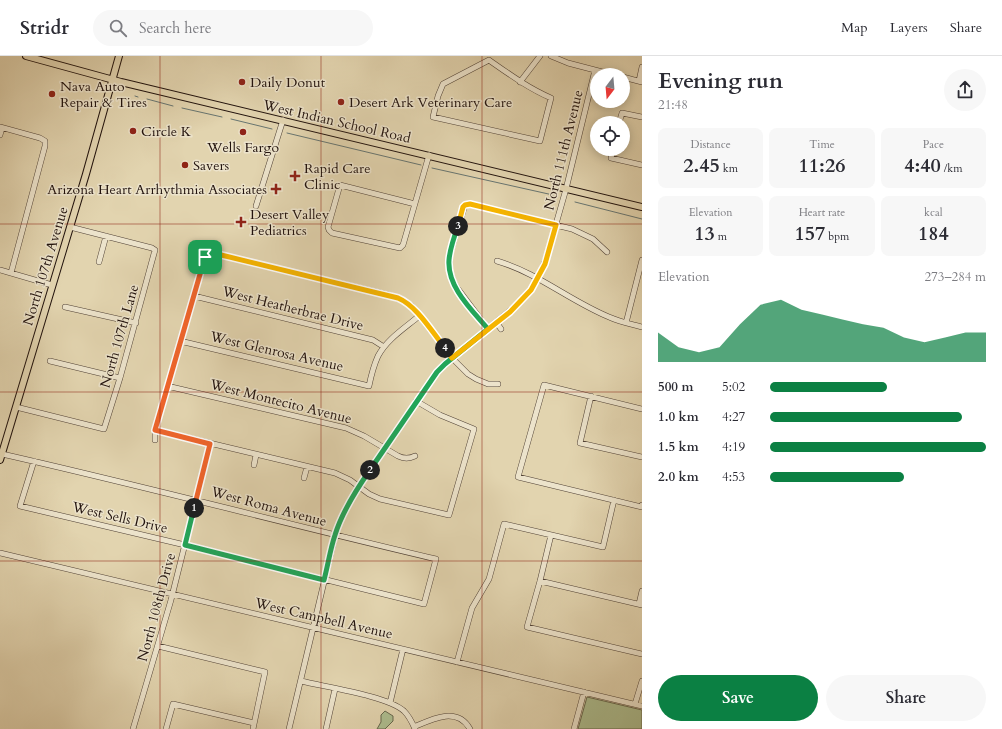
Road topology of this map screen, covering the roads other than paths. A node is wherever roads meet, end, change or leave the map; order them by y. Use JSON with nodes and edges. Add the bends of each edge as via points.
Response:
{"nodes":[{"id":1,"x":26,"y":56,"type":"edge"},
{"id":2,"x":119,"y":56,"type":"edge"},
{"id":3,"x":540,"y":56,"type":"edge"},
{"id":4,"x":551,"y":56,"type":"edge"},
{"id":5,"x":642,"y":67,"type":"edge"},
{"id":6,"x":590,"y":69,"type":"edge"},
{"id":7,"x":630,"y":79,"type":"edge"},
{"id":8,"x":113,"y":80,"type":"junction"},
{"id":9,"x":520,"y":82,"type":"junction"},
{"id":10,"x":640,"y":82,"type":"edge"},
{"id":11,"x":590,"y":90,"type":"edge"},
{"id":12,"x":621,"y":116,"type":"edge"},
{"id":13,"x":642,"y":117,"type":"edge"},
{"id":14,"x":283,"y":120,"type":"junction"},
{"id":15,"x":1,"y":127,"type":"edge"},
{"id":16,"x":0,"y":135,"type":"edge"},
{"id":17,"x":429,"y":155,"type":"junction"},
{"id":18,"x":611,"y":156,"type":"edge"},
{"id":19,"x":642,"y":165,"type":"edge"},
{"id":20,"x":566,"y":188,"type":"junction"},
{"id":21,"x":415,"y":204,"type":"junction"},
{"id":22,"x":256,"y":206,"type":"dead end"},
{"id":23,"x":642,"y":207,"type":"edge"},
{"id":24,"x":556,"y":225,"type":"junction"},
{"id":25,"x":70,"y":227,"type":"junction"},
{"id":26,"x":106,"y":236,"type":"junction"},
{"id":27,"x":607,"y":252,"type":"dead end"},
{"id":28,"x":642,"y":260,"type":"edge"},
{"id":29,"x":497,"y":261,"type":"dead end"},
{"id":30,"x":99,"y":262,"type":"dead end"},
{"id":31,"x":0,"y":270,"type":"edge"},
{"id":32,"x":11,"y":273,"type":"junction"},
{"id":33,"x":450,"y":274,"type":"junction"},
{"id":34,"x":443,"y":275,"type":"dead end"},
{"id":35,"x":640,"y":277,"type":"edge"},
{"id":36,"x":538,"y":278,"type":"junction"},
{"id":37,"x":52,"y":285,"type":"junction"},
{"id":38,"x":194,"y":296,"type":"junction"},
{"id":39,"x":65,"y":307,"type":"dead end"},
{"id":40,"x":420,"y":316,"type":"junction"},
{"id":41,"x":496,"y":322,"type":"junction"},
{"id":42,"x":136,"y":323,"type":"junction"},
{"id":43,"x":626,"y":323,"type":"junction"},
{"id":44,"x":642,"y":326,"type":"edge"},
{"id":45,"x":488,"y":329,"type":"junction"},
{"id":46,"x":501,"y":329,"type":"dead end"},
{"id":47,"x":180,"y":341,"type":"junction"},
{"id":48,"x":384,"y":347,"type":"junction"},
{"id":49,"x":452,"y":358,"type":"junction"},
{"id":50,"x":50,"y":362,"type":"dead end"},
{"id":51,"x":120,"y":378,"type":"junction"},
{"id":52,"x":498,"y":384,"type":"dead end"},
{"id":53,"x":167,"y":386,"type":"junction"},
{"id":54,"x":591,"y":396,"type":"junction"},
{"id":55,"x":416,"y":401,"type":"junction"},
{"id":56,"x":16,"y":407,"type":"junction"},
{"id":57,"x":642,"y":409,"type":"edge"},
{"id":58,"x":155,"y":430,"type":"junction"},
{"id":59,"x":155,"y":440,"type":"dead end"},
{"id":60,"x":210,"y":444,"type":"junction"},
{"id":61,"x":385,"y":448,"type":"junction"},
{"id":62,"x":256,"y":455,"type":"junction"},
{"id":63,"x":415,"y":456,"type":"dead end"},
{"id":64,"x":1,"y":457,"type":"edge"},
{"id":65,"x":642,"y":457,"type":"edge"},
{"id":66,"x":34,"y":461,"type":"junction"},
{"id":67,"x":254,"y":465,"type":"dead end"},
{"id":68,"x":308,"y":467,"type":"junction"},
{"id":69,"x":304,"y":478,"type":"dead end"},
{"id":70,"x":358,"y":486,"type":"junction"},
{"id":71,"x":196,"y":500,"type":"junction"},
{"id":72,"x":614,"y":500,"type":"junction"},
{"id":73,"x":642,"y":506,"type":"edge"},
{"id":74,"x":551,"y":535,"type":"junction"},
{"id":75,"x":335,"y":536,"type":"junction"},
{"id":76,"x":185,"y":545,"type":"junction"},
{"id":77,"x":0,"y":553,"type":"edge"},
{"id":78,"x":324,"y":580,"type":"junction"},
{"id":79,"x":540,"y":581,"type":"junction"},
{"id":80,"x":642,"y":591,"type":"edge"},
{"id":81,"x":173,"y":594,"type":"junction"},
{"id":82,"x":424,"y":604,"type":"joint"},
{"id":83,"x":640,"y":605,"type":"edge"},
{"id":84,"x":313,"y":628,"type":"junction"},
{"id":85,"x":158,"y":646,"type":"junction"},
{"id":86,"x":403,"y":649,"type":"junction"},
{"id":87,"x":642,"y":654,"type":"edge"},
{"id":88,"x":457,"y":662,"type":"junction"},
{"id":89,"x":301,"y":681,"type":"junction"},
{"id":90,"x":642,"y":681,"type":"edge"},
{"id":91,"x":335,"y":689,"type":"junction"},
{"id":92,"x":584,"y":692,"type":"junction"},
{"id":93,"x":390,"y":703,"type":"junction"},
{"id":94,"x":635,"y":704,"type":"junction"},
{"id":95,"x":642,"y":706,"type":"edge"},
{"id":96,"x":254,"y":723,"type":"junction"},
{"id":97,"x":414,"y":728,"type":"edge"},
{"id":98,"x":133,"y":729,"type":"edge"},
{"id":99,"x":166,"y":729,"type":"edge"},
{"id":100,"x":252,"y":729,"type":"edge"},
{"id":101,"x":289,"y":729,"type":"edge"},
{"id":102,"x":326,"y":729,"type":"edge"},
{"id":103,"x":470,"y":729,"type":"edge"},
{"id":104,"x":574,"y":729,"type":"edge"}],
"edges":[{"from":1,"to":8,"type":"main road","name":"West Indian School Road"},
{"from":2,"to":8,"type":"main road","name":"North 107th Avenue"},
{"from":3,"to":9,"type":"street"},
{"from":4,"to":6,"type":"street"},
{"from":5,"to":10,"type":"street"},
{"from":7,"to":10,"type":"street"},
{"from":8,"to":14,"type":"main road","name":"West Indian School Road"},
{"from":8,"to":25,"type":"main road","name":"North 107th Avenue"},
{"from":9,"to":9,"type":"street","via":[[551,98],[540,141],[433,116],[443,84],[489,60]]},
{"from":11,"to":20,"type":"street","name":"North 111th Avenue"},
{"from":12,"to":13,"type":"street","via":[[622,113]]},
{"from":14,"to":17,"type":"main road","name":"West Indian School Road"},
{"from":14,"to":22,"type":"street"},
{"from":15,"to":16,"type":"street"},
{"from":15,"to":32,"type":"street","via":[[40,138],[45,146]]},
{"from":17,"to":20,"type":"main road","name":"West Indian School Road"},
{"from":17,"to":21,"type":"street"},
{"from":18,"to":19,"type":"street","via":[[611,158]]},
{"from":20,"to":23,"type":"main road","name":"West Indian School Road"},
{"from":20,"to":24,"type":"street","name":"North 111th Avenue"},
{"from":21,"to":21,"type":"street","via":[[400,248],[332,233],[328,227],[340,186]]},
{"from":24,"to":27,"type":"street","via":[[588,236]]},
{"from":24,"to":33,"type":"street","via":[[470,204],[465,205],[450,252]]},
{"from":24,"to":36,"type":"street","name":"North 111th Avenue","via":[[545,264]]},
{"from":25,"to":26,"type":"street"},
{"from":25,"to":37,"type":"main road","name":"North 107th Avenue"},
{"from":26,"to":30,"type":"street"},
{"from":26,"to":42,"type":"street","name":"North 107th Lane","via":[[155,250]]},
{"from":28,"to":35,"type":"street"},
{"from":29,"to":36,"type":"street"},
{"from":31,"to":32,"type":"street"},
{"from":32,"to":37,"type":"street"},
{"from":33,"to":34,"type":"street"},
{"from":33,"to":45,"type":"street","via":[[454,285]]},
{"from":35,"to":43,"type":"street"},
{"from":36,"to":41,"type":"street","name":"North 111th Avenue","via":[[522,300]]},
{"from":36,"to":43,"type":"street","via":[[602,314]]},
{"from":37,"to":56,"type":"main road","name":"North 107th Avenue"},
{"from":38,"to":40,"type":"street","via":[[208,253],[398,298],[412,306]]},
{"from":38,"to":47,"type":"street"},
{"from":38,"to":48,"type":"street","name":"West Heatherbrae Drive","via":[[373,340]]},
{"from":39,"to":42,"type":"street"},
{"from":40,"to":48,"type":"street"},
{"from":40,"to":49,"type":"street"},
{"from":41,"to":45,"type":"street","name":"North 111th Avenue"},
{"from":41,"to":46,"type":"street"},
{"from":42,"to":51,"type":"street","name":"North 107th Lane"},
{"from":43,"to":44,"type":"street"},
{"from":45,"to":49,"type":"street","name":"North 111th Avenue"},
{"from":47,"to":48,"type":"street","name":"West Glenrosa Avenue","via":[[369,386],[378,357]]},
{"from":47,"to":53,"type":"street"},
{"from":49,"to":52,"type":"street","via":[[476,379],[488,384]]},
{"from":49,"to":55,"type":"street","name":"North 111th Avenue","via":[[437,372]]},
{"from":50,"to":51,"type":"street"},
{"from":51,"to":56,"type":"street","name":"North 107th Lane","via":[[104,429]]},
{"from":53,"to":58,"type":"street"},
{"from":53,"to":61,"type":"street","name":"West Montecito Avenue","via":[[346,428]]},
{"from":54,"to":57,"type":"street"},
{"from":54,"to":65,"type":"street","via":[[580,443]]},
{"from":54,"to":72,"type":"street","via":[[544,385],[518,477]]},
{"from":55,"to":61,"type":"street","name":"North 111th Avenue"},
{"from":55,"to":70,"type":"street","via":[[440,415],[474,429],[449,515],[380,499]]},
{"from":56,"to":64,"type":"main road","name":"North 107th Avenue"},
{"from":58,"to":59,"type":"street"},
{"from":58,"to":60,"type":"street"},
{"from":60,"to":62,"type":"street"},
{"from":60,"to":71,"type":"street","name":"North 108th Drive"},
{"from":61,"to":63,"type":"street","name":"West Montecito Avenue","via":[[403,458]]},
{"from":61,"to":70,"type":"street","name":"North 111th Avenue"},
{"from":62,"to":67,"type":"street"},
{"from":62,"to":68,"type":"street"},
{"from":64,"to":66,"type":"street","name":"West Roma Avenue"},
{"from":66,"to":71,"type":"street","name":"West Roma Avenue"},
{"from":66,"to":76,"type":"street","name":"West Sells Drive","via":[[20,506]]},
{"from":68,"to":69,"type":"street"},
{"from":68,"to":70,"type":"street","via":[[335,473]]},
{"from":70,"to":75,"type":"street","name":"North 111th Avenue"},
{"from":71,"to":75,"type":"street","name":"West Roma Avenue"},
{"from":71,"to":76,"type":"street","name":"North 108th Drive"},
{"from":72,"to":73,"type":"street"},
{"from":72,"to":74,"type":"street","via":[[603,547]]},
{"from":74,"to":79,"type":"street"},
{"from":74,"to":88,"type":"street","via":[[504,524],[489,579],[472,608]]},
{"from":75,"to":78,"type":"street","name":"North 111th Avenue"},
{"from":75,"to":82,"type":"street","name":"West Roma Avenue","via":[[436,559]]},
{"from":76,"to":78,"type":"street","name":"West Sells Drive"},
{"from":76,"to":81,"type":"street","name":"North 108th Drive"},
{"from":77,"to":81,"type":"street","name":"West Campbell Avenue"},
{"from":78,"to":82,"type":"street","name":"West Sells Drive"},
{"from":78,"to":84,"type":"street","name":"North 111th Avenue"},
{"from":79,"to":83,"type":"street"},
{"from":79,"to":87,"type":"street","via":[[526,627]]},
{"from":80,"to":83,"type":"street"},
{"from":81,"to":84,"type":"street","name":"West Campbell Avenue"},
{"from":81,"to":85,"type":"street","name":"North 108th Drive"},
{"from":84,"to":86,"type":"street","name":"West Campbell Avenue"},
{"from":84,"to":89,"type":"street","name":"North 111th Avenue"},
{"from":85,"to":96,"type":"street","via":[[265,672]]},
{"from":85,"to":98,"type":"street","name":"North 108th Drive"},
{"from":86,"to":88,"type":"street","name":"West Campbell Avenue"},
{"from":86,"to":93,"type":"street"},
{"from":88,"to":92,"type":"street","name":"West Campbell Avenue"},
{"from":89,"to":91,"type":"street"},
{"from":89,"to":101,"type":"street","name":"North 111th Avenue"},
{"from":90,"to":94,"type":"street"},
{"from":91,"to":93,"type":"street"},
{"from":91,"to":102,"type":"street"},
{"from":92,"to":94,"type":"street","name":"West Campbell Avenue"},
{"from":92,"to":104,"type":"street"},
{"from":93,"to":97,"type":"street","via":[[404,711]]},
{"from":94,"to":95,"type":"street","name":"West Campbell Avenue"},
{"from":96,"to":99,"type":"street","via":[[173,704]]},
{"from":96,"to":100,"type":"street"},
{"from":97,"to":103,"type":"street","via":[[442,716],[459,718]]}]}
